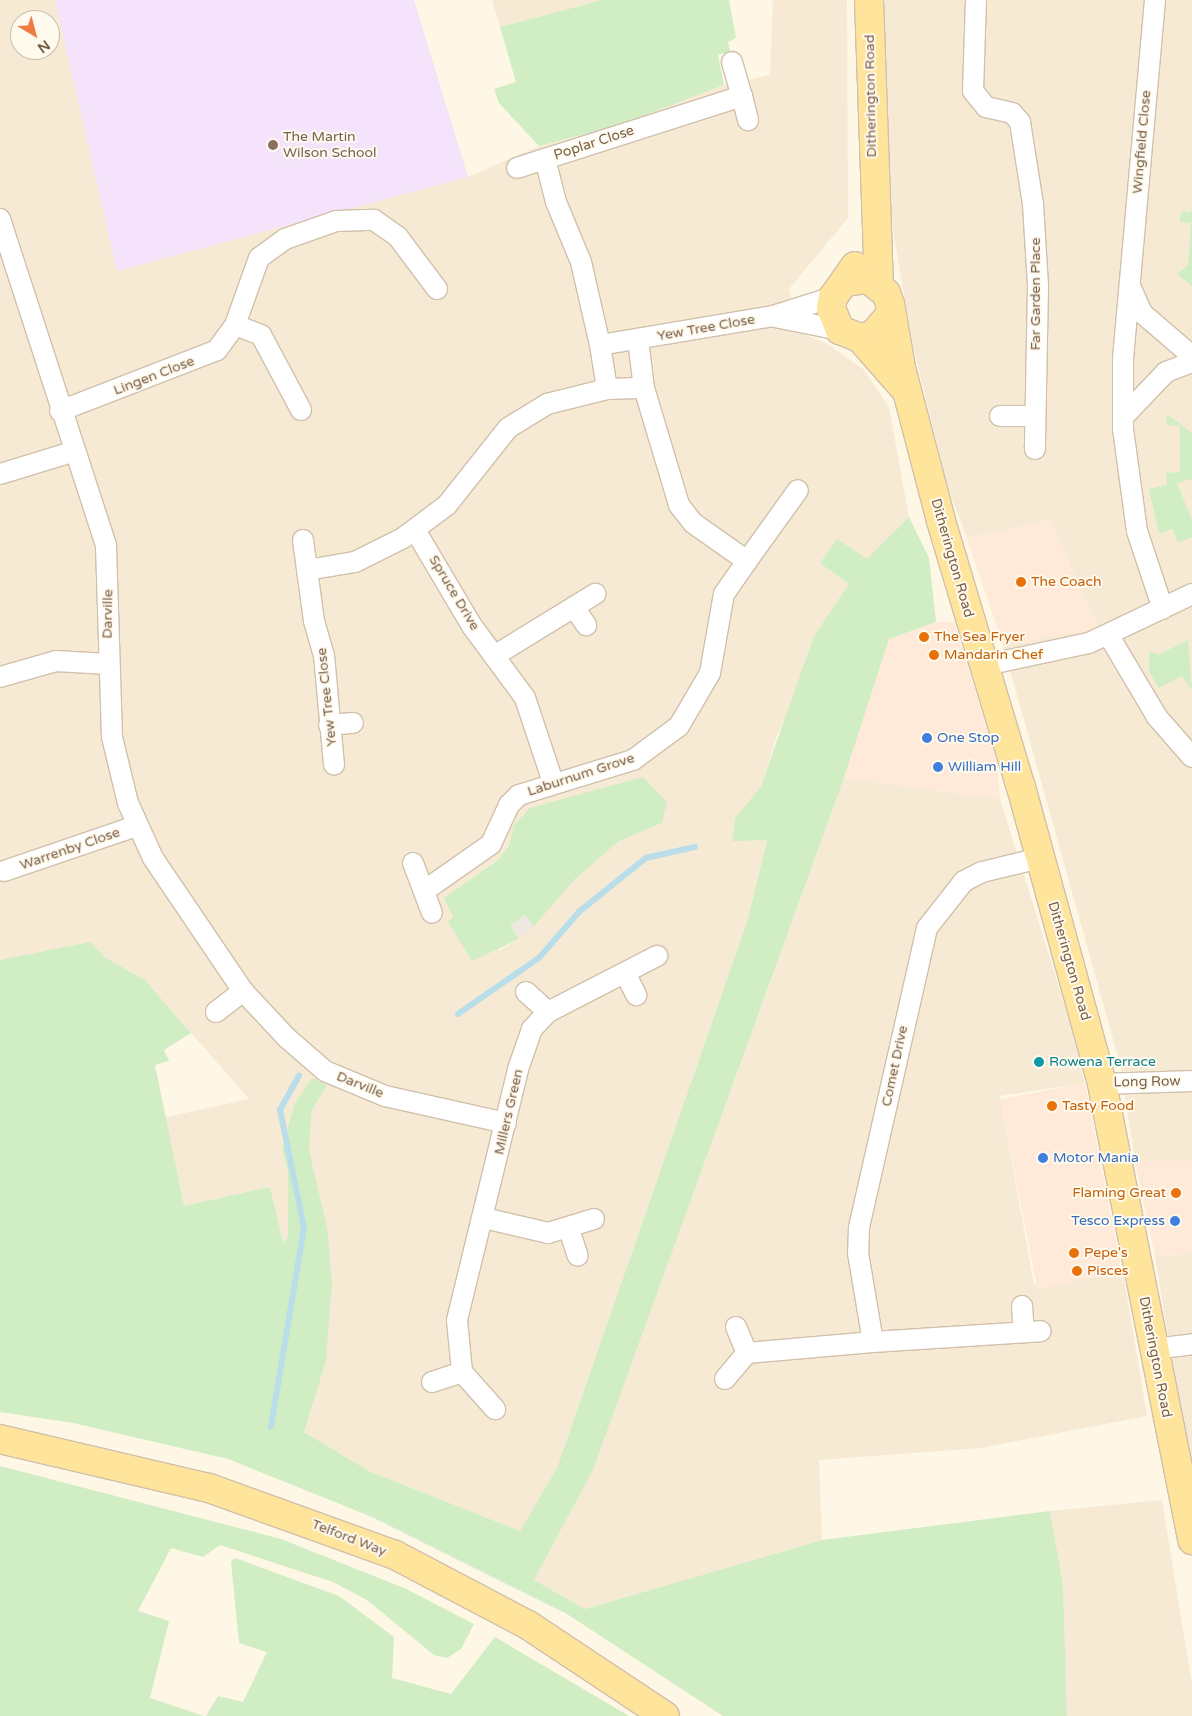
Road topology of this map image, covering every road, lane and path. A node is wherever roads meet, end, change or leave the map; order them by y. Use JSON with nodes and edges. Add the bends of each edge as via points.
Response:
{"nodes":[{"id":1,"x":869,"y":0,"type":"edge"},
{"id":2,"x":976,"y":0,"type":"edge"},
{"id":3,"x":1155,"y":0,"type":"edge"},
{"id":4,"x":732,"y":62,"type":"dead end"},
{"id":5,"x":742,"y":96,"type":"junction"},
{"id":6,"x":748,"y":120,"type":"dead end"},
{"id":7,"x":545,"y":159,"type":"junction"},
{"id":8,"x":517,"y":168,"type":"dead end"},
{"id":9,"x":873,"y":192,"type":"junction"},
{"id":10,"x":0,"y":219,"type":"edge"},
{"id":11,"x":7,"y":276,"type":"edge"},
{"id":12,"x":878,"y":285,"type":"junction"},
{"id":13,"x":1130,"y":285,"type":"junction"},
{"id":14,"x":437,"y":289,"type":"dead end"},
{"id":15,"x":840,"y":290,"type":"junction"},
{"id":16,"x":890,"y":315,"type":"junction"},
{"id":17,"x":774,"y":316,"type":"junction"},
{"id":18,"x":235,"y":325,"type":"junction"},
{"id":19,"x":850,"y":334,"type":"junction"},
{"id":20,"x":638,"y":340,"type":"junction"},
{"id":21,"x":600,"y":345,"type":"junction"},
{"id":22,"x":1192,"y":356,"type":"edge"},
{"id":23,"x":1192,"y":362,"type":"edge"},
{"id":24,"x":644,"y":388,"type":"junction"},
{"id":25,"x":607,"y":390,"type":"junction"},
{"id":26,"x":908,"y":393,"type":"junction"},
{"id":27,"x":301,"y":410,"type":"dead end"},
{"id":28,"x":60,"y":411,"type":"junction"},
{"id":29,"x":1000,"y":416,"type":"dead end"},
{"id":30,"x":1035,"y":416,"type":"junction"},
{"id":31,"x":1124,"y":416,"type":"junction"},
{"id":32,"x":1035,"y":449,"type":"dead end"},
{"id":33,"x":74,"y":452,"type":"junction"},
{"id":34,"x":0,"y":474,"type":"edge"},
{"id":35,"x":798,"y":490,"type":"dead end"},
{"id":36,"x":415,"y":530,"type":"junction"},
{"id":37,"x":303,"y":540,"type":"dead end"},
{"id":38,"x":747,"y":561,"type":"junction"},
{"id":39,"x":307,"y":570,"type":"junction"},
{"id":40,"x":595,"y":594,"type":"dead end"},
{"id":41,"x":1192,"y":594,"type":"edge"},
{"id":42,"x":574,"y":607,"type":"junction"},
{"id":43,"x":1163,"y":609,"type":"junction"},
{"id":44,"x":586,"y":625,"type":"dead end"},
{"id":45,"x":1109,"y":636,"type":"junction"},
{"id":46,"x":494,"y":656,"type":"junction"},
{"id":47,"x":108,"y":664,"type":"junction"},
{"id":48,"x":986,"y":665,"type":"junction"},
{"id":49,"x":0,"y":677,"type":"edge"},
{"id":50,"x":353,"y":723,"type":"dead end"},
{"id":51,"x":329,"y":725,"type":"junction"},
{"id":52,"x":1192,"y":757,"type":"edge"},
{"id":53,"x":334,"y":765,"type":"dead end"},
{"id":54,"x":553,"y":782,"type":"junction"},
{"id":55,"x":136,"y":826,"type":"junction"},
{"id":56,"x":1040,"y":858,"type":"junction"},
{"id":57,"x":413,"y":863,"type":"dead end"},
{"id":58,"x":4,"y":871,"type":"dead end"},
{"id":59,"x":424,"y":891,"type":"junction"},
{"id":60,"x":432,"y":912,"type":"dead end"},
{"id":61,"x":657,"y":956,"type":"dead end"},
{"id":62,"x":625,"y":973,"type":"junction"},
{"id":63,"x":243,"y":991,"type":"junction"},
{"id":64,"x":526,"y":992,"type":"dead end"},
{"id":65,"x":636,"y":995,"type":"dead end"},
{"id":66,"x":216,"y":1012,"type":"dead end"},
{"id":67,"x":548,"y":1012,"type":"junction"},
{"id":68,"x":1192,"y":1081,"type":"edge"},
{"id":69,"x":1102,"y":1084,"type":"junction"},
{"id":70,"x":506,"y":1123,"type":"junction"},
{"id":71,"x":484,"y":1218,"type":"junction"},
{"id":72,"x":594,"y":1219,"type":"dead end"},
{"id":73,"x":569,"y":1229,"type":"junction"},
{"id":74,"x":578,"y":1256,"type":"dead end"},
{"id":75,"x":1022,"y":1306,"type":"dead end"},
{"id":76,"x":736,"y":1327,"type":"dead end"},
{"id":77,"x":873,"y":1342,"type":"junction"},
{"id":78,"x":1192,"y":1344,"type":"edge"},
{"id":79,"x":1154,"y":1349,"type":"junction"},
{"id":80,"x":747,"y":1353,"type":"junction"},
{"id":81,"x":462,"y":1372,"type":"junction"},
{"id":82,"x":725,"y":1380,"type":"dead end"},
{"id":83,"x":432,"y":1382,"type":"dead end"},
{"id":84,"x":495,"y":1409,"type":"dead end"},
{"id":85,"x":7,"y":1441,"type":"edge"},
{"id":86,"x":1192,"y":1540,"type":"edge"},
{"id":87,"x":665,"y":1716,"type":"edge"}],
"edges":[{"from":1,"to":9,"type":"main road","name":"Ditherington Road"},
{"from":2,"to":30,"type":"street","name":"Far Garden Place","via":[[973,91],[986,107],[1012,113],[1024,140],[1037,248]]},
{"from":3,"to":13,"type":"street","name":"Wingfield Close"},
{"from":4,"to":5,"type":"street"},
{"from":5,"to":6,"type":"street"},
{"from":5,"to":7,"type":"street","name":"Poplar Close"},
{"from":7,"to":8,"type":"street"},
{"from":7,"to":21,"type":"street","name":"Poplar Close","via":[[556,202],[581,262]]},
{"from":9,"to":12,"type":"main road","name":"Ditherington Road"},
{"from":9,"to":15,"type":"main road","name":"Ditherington Road","via":[[865,240]]},
{"from":10,"to":11,"type":"street","name":"Darville"},
{"from":11,"to":28,"type":"street","name":"Darville"},
{"from":12,"to":15,"type":"main road","via":[[868,280]]},
{"from":12,"to":16,"type":"main road","name":"Ditherington Road","via":[[886,293]]},
{"from":13,"to":22,"type":"street","name":"Wingfield Close","via":[[1142,313]]},
{"from":13,"to":31,"type":"street","name":"Wingfield Close","via":[[1123,360]]},
{"from":14,"to":18,"type":"street","name":"Lingen Close","via":[[398,237],[374,220],[336,221],[285,239],[260,258]]},
{"from":15,"to":17,"type":"street","name":"Yew Tree Close"},
{"from":15,"to":19,"type":"main road","name":"Ditherington Road","via":[[831,308]]},
{"from":16,"to":19,"type":"main road","via":[[873,335]]},
{"from":16,"to":26,"type":"main road","name":"Ditherington Road"},
{"from":17,"to":19,"type":"street","name":"Yew Tree Close"},
{"from":17,"to":20,"type":"street","name":"Yew Tree Close"},
{"from":18,"to":27,"type":"street","via":[[261,335]]},
{"from":18,"to":28,"type":"street","name":"Lingen Close","via":[[217,350],[184,366]]},
{"from":19,"to":26,"type":"main road","name":"Ditherington Road"},
{"from":20,"to":21,"type":"street","name":"Yew Tree Close"},
{"from":20,"to":24,"type":"street","name":"Yew Tree Close"},
{"from":21,"to":25,"type":"street"},
{"from":23,"to":31,"type":"street","via":[[1166,372]]},
{"from":24,"to":25,"type":"street"},
{"from":24,"to":38,"type":"street","via":[[680,506],[693,523]]},
{"from":25,"to":36,"type":"street","via":[[547,404],[508,428],[446,506]]},
{"from":26,"to":48,"type":"main road","name":"Ditherington Road"},
{"from":28,"to":33,"type":"street","name":"Darville"},
{"from":29,"to":30,"type":"street"},
{"from":30,"to":32,"type":"street","name":"Far Garden Place"},
{"from":31,"to":43,"type":"street","name":"Wingfield Close","via":[[1137,531]]},
{"from":33,"to":34,"type":"street"},
{"from":33,"to":47,"type":"street","name":"Darville","via":[[106,546]]},
{"from":35,"to":38,"type":"street","name":"Laburnum Grove"},
{"from":36,"to":39,"type":"street","via":[[355,562]]},
{"from":36,"to":46,"type":"street","name":"Spruce Drive"},
{"from":37,"to":39,"type":"street","name":"Yew Tree Close"},
{"from":38,"to":54,"type":"street","name":"Laburnum Grove","via":[[724,594],[710,673],[679,726],[633,760]]},
{"from":39,"to":51,"type":"street","name":"Yew Tree Close","via":[[324,655]]},
{"from":40,"to":42,"type":"street"},
{"from":41,"to":43,"type":"street"},
{"from":42,"to":44,"type":"street"},
{"from":42,"to":46,"type":"street"},
{"from":43,"to":45,"type":"street"},
{"from":45,"to":48,"type":"street","via":[[1050,654]]},
{"from":45,"to":52,"type":"street","via":[[1157,717]]},
{"from":46,"to":54,"type":"street","name":"Spruce Drive","via":[[534,715]]},
{"from":47,"to":49,"type":"street","via":[[56,661]]},
{"from":47,"to":55,"type":"street","name":"Darville","via":[[120,778]]},
{"from":48,"to":56,"type":"main road","name":"Ditherington Road"},
{"from":50,"to":51,"type":"street"},
{"from":51,"to":53,"type":"street","name":"Yew Tree Close"},
{"from":54,"to":59,"type":"street","name":"Laburnum Grove","via":[[520,795],[509,805],[491,844]]},
{"from":55,"to":58,"type":"street","name":"Warrenby Close"},
{"from":55,"to":63,"type":"street","name":"Darville","via":[[171,888]]},
{"from":56,"to":69,"type":"main road","name":"Ditherington Road"},
{"from":56,"to":77,"type":"street","name":"Comet Drive","via":[[982,872],[964,882],[936,912],[921,943],[859,1228],[859,1270]]},
{"from":57,"to":59,"type":"street"},
{"from":59,"to":60,"type":"street"},
{"from":61,"to":62,"type":"street","name":"Millers Green"},
{"from":62,"to":65,"type":"street"},
{"from":62,"to":67,"type":"street","name":"Millers Green"},
{"from":63,"to":66,"type":"street"},
{"from":63,"to":70,"type":"street","name":"Darville","via":[[287,1038],[350,1085]]},
{"from":64,"to":67,"type":"street"},
{"from":67,"to":70,"type":"street","name":"Millers Green","via":[[525,1045]]},
{"from":68,"to":69,"type":"street","name":"Long Row"},
{"from":69,"to":79,"type":"main road","name":"Ditherington Road"},
{"from":70,"to":71,"type":"street","name":"Millers Green"},
{"from":71,"to":73,"type":"street","via":[[548,1233]]},
{"from":71,"to":81,"type":"street","name":"Millers Green","via":[[457,1320]]},
{"from":72,"to":73,"type":"street"},
{"from":73,"to":74,"type":"street"},
{"from":75,"to":77,"type":"street","via":[[1033,1331]]},
{"from":76,"to":80,"type":"street"},
{"from":77,"to":80,"type":"street"},
{"from":78,"to":79,"type":"street"},
{"from":79,"to":86,"type":"main road","name":"Ditherington Road"},
{"from":80,"to":82,"type":"street"},
{"from":81,"to":83,"type":"street"},
{"from":81,"to":84,"type":"street"},
{"from":85,"to":87,"type":"main road","name":"Telford Way","via":[[209,1488],[395,1555],[528,1625]]}]}
